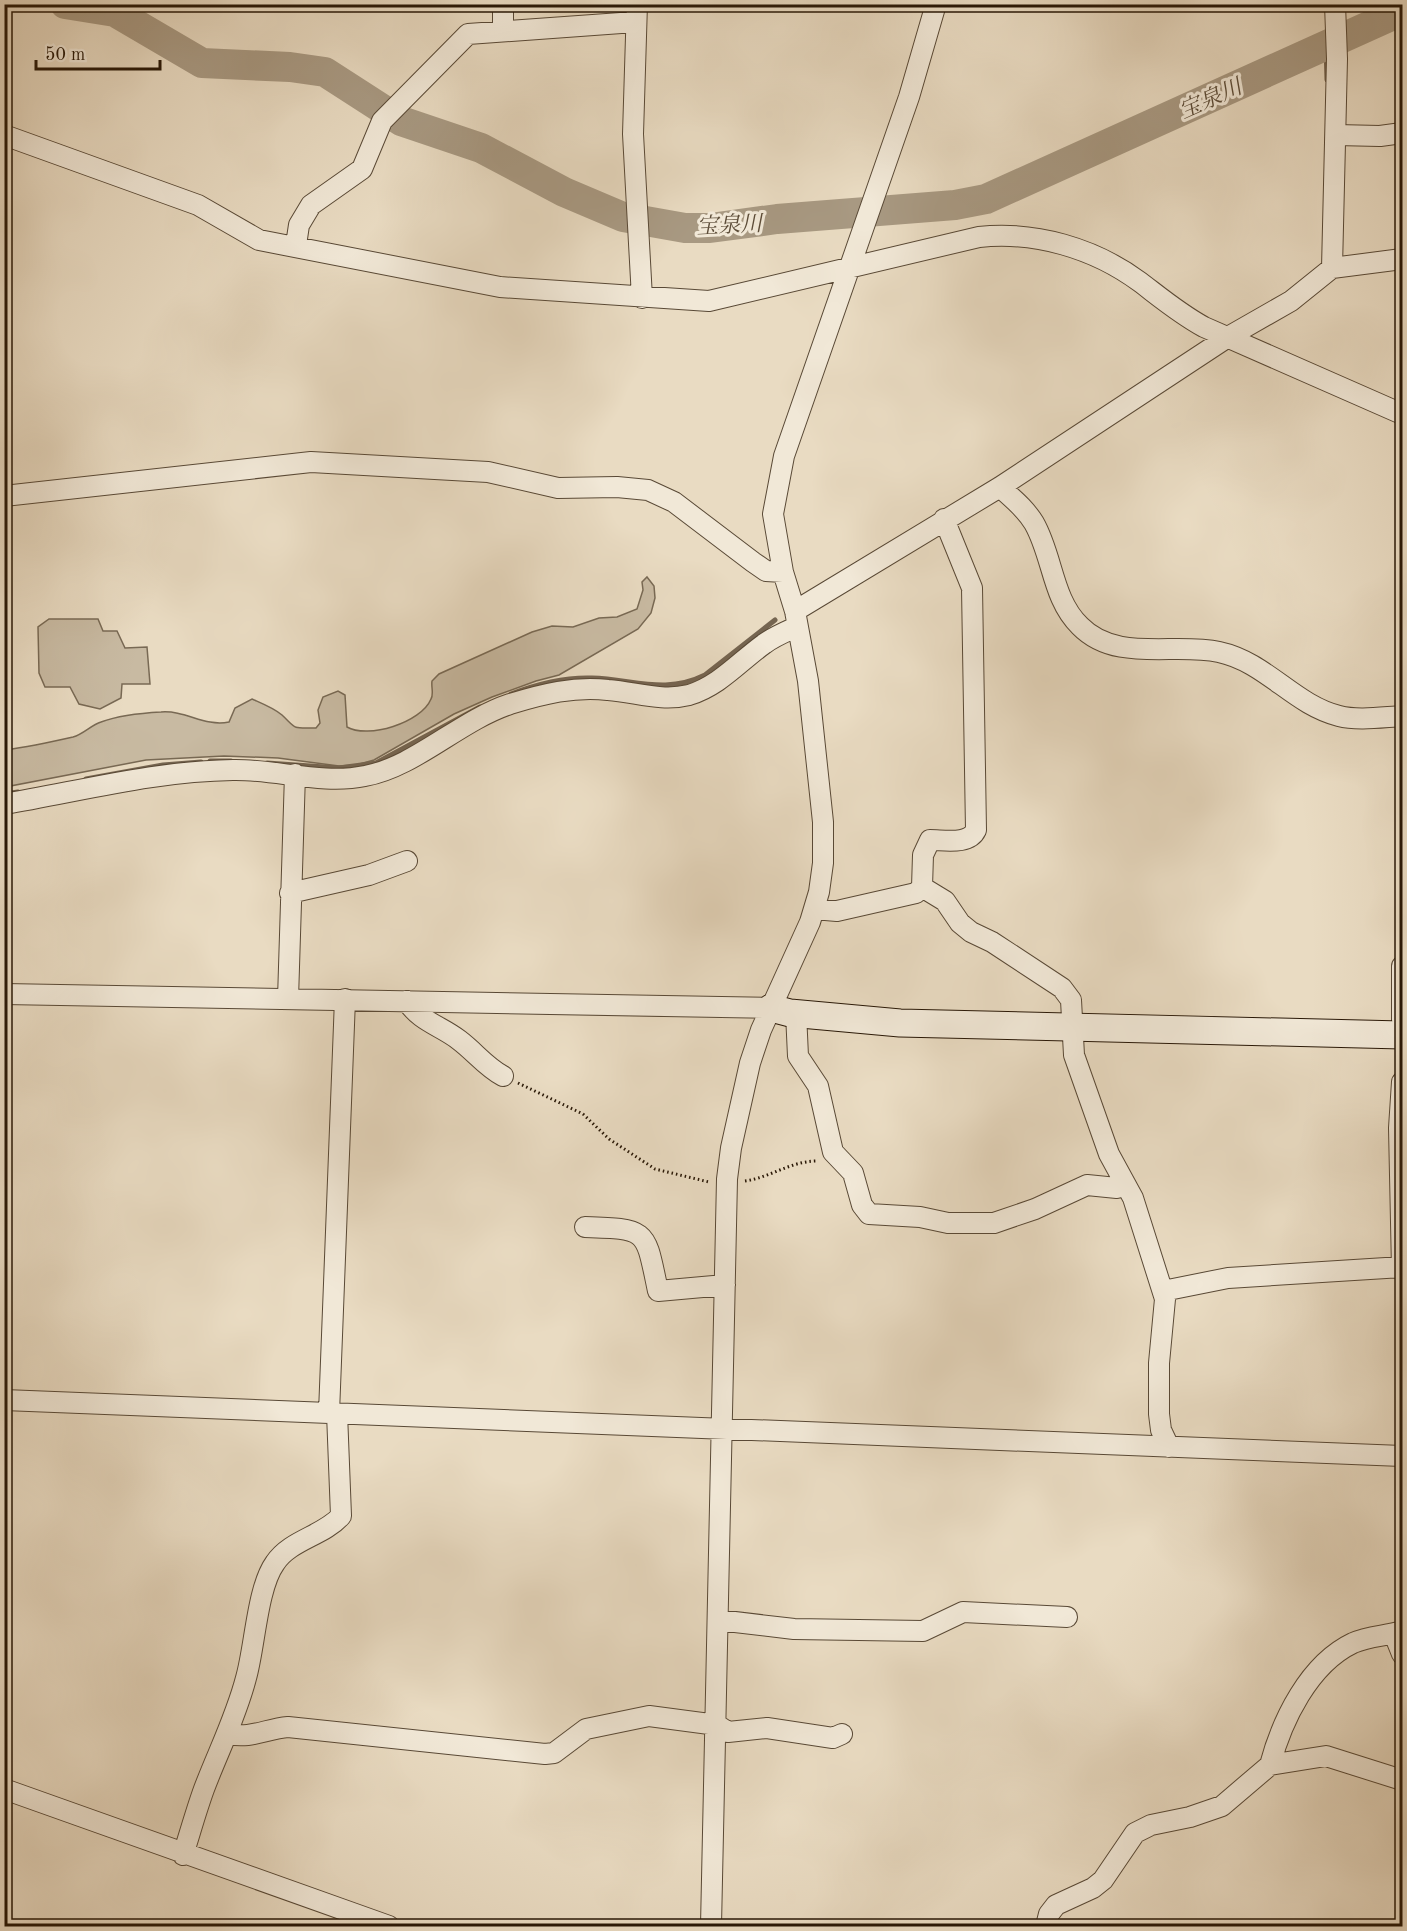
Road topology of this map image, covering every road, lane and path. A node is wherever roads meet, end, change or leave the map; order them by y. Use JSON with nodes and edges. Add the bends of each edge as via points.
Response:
{"nodes":[{"id":1,"x":503,"y":4,"type":"edge"},
{"id":2,"x":936,"y":4,"type":"edge"},
{"id":3,"x":1335,"y":11,"type":"edge"},
{"id":4,"x":636,"y":13,"type":"edge"},
{"id":5,"x":503,"y":31,"type":"junction"},
{"id":6,"x":1402,"y":133,"type":"edge"},
{"id":7,"x":4,"y":135,"type":"edge"},
{"id":8,"x":1336,"y":135,"type":"junction"},
{"id":9,"x":296,"y":245,"type":"junction"},
{"id":10,"x":1402,"y":259,"type":"edge"},
{"id":11,"x":848,"y":267,"type":"junction"},
{"id":12,"x":1332,"y":268,"type":"junction"},
{"id":13,"x":642,"y":298,"type":"junction"},
{"id":14,"x":1228,"y":338,"type":"junction"},
{"id":15,"x":1402,"y":414,"type":"edge"},
{"id":16,"x":1000,"y":487,"type":"junction"},
{"id":17,"x":4,"y":496,"type":"edge"},
{"id":18,"x":944,"y":519,"type":"junction"},
{"id":19,"x":783,"y":572,"type":"junction"},
{"id":20,"x":795,"y":619,"type":"junction"},
{"id":21,"x":1402,"y":716,"type":"edge"},
{"id":22,"x":295,"y":774,"type":"junction"},
{"id":23,"x":4,"y":804,"type":"edge"},
{"id":24,"x":407,"y":861,"type":"dead end"},
{"id":25,"x":922,"y":886,"type":"junction"},
{"id":26,"x":290,"y":893,"type":"junction"},
{"id":27,"x":814,"y":909,"type":"junction"},
{"id":28,"x":1402,"y":966,"type":"edge"},
{"id":29,"x":4,"y":994,"type":"edge"},
{"id":30,"x":288,"y":999,"type":"junction"},
{"id":31,"x":345,"y":999,"type":"junction"},
{"id":32,"x":407,"y":1001,"type":"junction"},
{"id":33,"x":784,"y":1011,"type":"junction"},
{"id":34,"x":1402,"y":1020,"type":"edge"},
{"id":35,"x":1073,"y":1028,"type":"junction"},
{"id":36,"x":1402,"y":1035,"type":"edge"},
{"id":37,"x":503,"y":1076,"type":"joint"},
{"id":38,"x":1402,"y":1082,"type":"edge"},
{"id":39,"x":837,"y":1159,"type":"junction"},
{"id":40,"x":727,"y":1184,"type":"junction"},
{"id":41,"x":1125,"y":1185,"type":"junction"},
{"id":42,"x":585,"y":1227,"type":"dead end"},
{"id":43,"x":1402,"y":1268,"type":"edge"},
{"id":44,"x":725,"y":1285,"type":"junction"},
{"id":45,"x":1163,"y":1291,"type":"junction"},
{"id":46,"x":4,"y":1400,"type":"edge"},
{"id":47,"x":333,"y":1413,"type":"junction"},
{"id":48,"x":723,"y":1429,"type":"junction"},
{"id":49,"x":1168,"y":1447,"type":"junction"},
{"id":50,"x":1402,"y":1456,"type":"edge"},
{"id":51,"x":1067,"y":1617,"type":"dead end"},
{"id":52,"x":718,"y":1620,"type":"junction"},
{"id":53,"x":1398,"y":1633,"type":"edge"},
{"id":54,"x":1402,"y":1654,"type":"edge"},
{"id":55,"x":717,"y":1725,"type":"junction"},
{"id":56,"x":229,"y":1734,"type":"junction"},
{"id":57,"x":842,"y":1734,"type":"dead end"},
{"id":58,"x":1270,"y":1765,"type":"junction"},
{"id":59,"x":1402,"y":1780,"type":"edge"},
{"id":60,"x":4,"y":1790,"type":"edge"},
{"id":61,"x":183,"y":1855,"type":"junction"},
{"id":62,"x":389,"y":1926,"type":"edge"},
{"id":63,"x":711,"y":1926,"type":"edge"},
{"id":64,"x":1046,"y":1926,"type":"edge"}],
"edges":[{"from":1,"to":5,"type":"street"},
{"from":2,"to":11,"type":"street","via":[[909,97]]},
{"from":3,"to":8,"type":"street"},
{"from":4,"to":5,"type":"street"},
{"from":4,"to":13,"type":"street","via":[[633,113]]},
{"from":5,"to":9,"type":"street","via":[[463,38],[389,114],[362,169],[311,205],[299,225]]},
{"from":6,"to":8,"type":"street"},
{"from":7,"to":9,"type":"street","via":[[198,205],[259,240]]},
{"from":8,"to":12,"type":"street"},
{"from":9,"to":13,"type":"street","via":[[500,287]]},
{"from":10,"to":12,"type":"street"},
{"from":11,"to":13,"type":"street","via":[[724,299]]},
{"from":11,"to":14,"type":"street","via":[[979,237],[1032,236],[1076,249],[1123,271],[1181,315]]},
{"from":11,"to":19,"type":"street","via":[[784,456],[775,494],[773,514]]},
{"from":12,"to":14,"type":"street","via":[[1291,301]]},
{"from":14,"to":15,"type":"street"},
{"from":14,"to":16,"type":"street"},
{"from":16,"to":18,"type":"street"},
{"from":16,"to":21,"type":"street","via":[[1034,524],[1063,605],[1081,628],[1097,640],[1131,648],[1220,652],[1253,664],[1306,702],[1340,717]]},
{"from":17,"to":19,"type":"street","via":[[311,462],[488,472],[558,488],[648,490],[674,502],[759,567]]},
{"from":18,"to":20,"type":"street"},
{"from":18,"to":25,"type":"street","via":[[972,588],[977,822],[973,836],[967,839],[930,840],[925,846]]},
{"from":19,"to":20,"type":"street"},
{"from":20,"to":22,"type":"street","via":[[714,684],[687,695],[648,697],[606,689],[547,693],[490,712],[393,768],[350,778]]},
{"from":20,"to":27,"type":"street","via":[[808,681],[823,822],[823,863]]},
{"from":22,"to":23,"type":"street","via":[[234,770],[163,774]]},
{"from":22,"to":26,"type":"street"},
{"from":24,"to":26,"type":"street","via":[[369,875]]},
{"from":25,"to":27,"type":"street","via":[[905,897],[837,911]]},
{"from":25,"to":35,"type":"street","via":[[945,901],[971,932],[993,942],[1067,993]]},
{"from":26,"to":30,"type":"street"},
{"from":27,"to":33,"type":"street"},
{"from":28,"to":34,"type":"street"},
{"from":29,"to":30,"type":"street"},
{"from":30,"to":31,"type":"street"},
{"from":31,"to":32,"type":"street"},
{"from":31,"to":47,"type":"street"},
{"from":32,"to":33,"type":"street"},
{"from":32,"to":37,"type":"street","via":[[413,1012],[458,1039]]},
{"from":33,"to":35,"type":"street","via":[[900,1023]]},
{"from":33,"to":39,"type":"street","via":[[798,1056],[818,1086]]},
{"from":33,"to":40,"type":"street","via":[[750,1063]]},
{"from":35,"to":36,"type":"street"},
{"from":35,"to":41,"type":"street","via":[[1074,1055],[1109,1154]]},
{"from":37,"to":40,"type":"path","via":[[583,1114],[609,1139],[655,1169]]},
{"from":38,"to":43,"type":"street"},
{"from":39,"to":40,"type":"path","via":[[792,1163],[759,1179]]},
{"from":39,"to":41,"type":"street","via":[[853,1173],[868,1214],[948,1223],[994,1223],[1087,1185]]},
{"from":40,"to":44,"type":"street"},
{"from":41,"to":45,"type":"street","via":[[1133,1198]]},
{"from":42,"to":44,"type":"street","via":[[624,1228],[643,1236],[658,1291]]},
{"from":43,"to":45,"type":"street","via":[[1228,1278]]},
{"from":44,"to":48,"type":"street"},
{"from":45,"to":49,"type":"street","via":[[1166,1310],[1160,1344],[1159,1414]]},
{"from":46,"to":47,"type":"street"},
{"from":47,"to":48,"type":"street"},
{"from":47,"to":56,"type":"street","via":[[341,1516],[274,1564]]},
{"from":48,"to":49,"type":"street"},
{"from":48,"to":52,"type":"street"},
{"from":49,"to":50,"type":"street"},
{"from":51,"to":52,"type":"street","via":[[963,1612],[923,1631],[794,1629]]},
{"from":52,"to":55,"type":"street"},
{"from":53,"to":54,"type":"street"},
{"from":53,"to":58,"type":"street","via":[[1356,1642],[1338,1651],[1322,1667],[1295,1705]]},
{"from":55,"to":56,"type":"street","via":[[649,1716],[633,1718],[586,1729],[554,1753],[545,1754],[288,1727],[252,1736]]},
{"from":55,"to":57,"type":"street","via":[[728,1732],[767,1728],[833,1738]]},
{"from":55,"to":63,"type":"street"},
{"from":56,"to":61,"type":"street","via":[[205,1788]]},
{"from":58,"to":59,"type":"street","via":[[1326,1756]]},
{"from":58,"to":64,"type":"street","via":[[1222,1806],[1135,1833],[1102,1880],[1056,1905]]},
{"from":60,"to":61,"type":"street"},
{"from":61,"to":62,"type":"street"}]}
